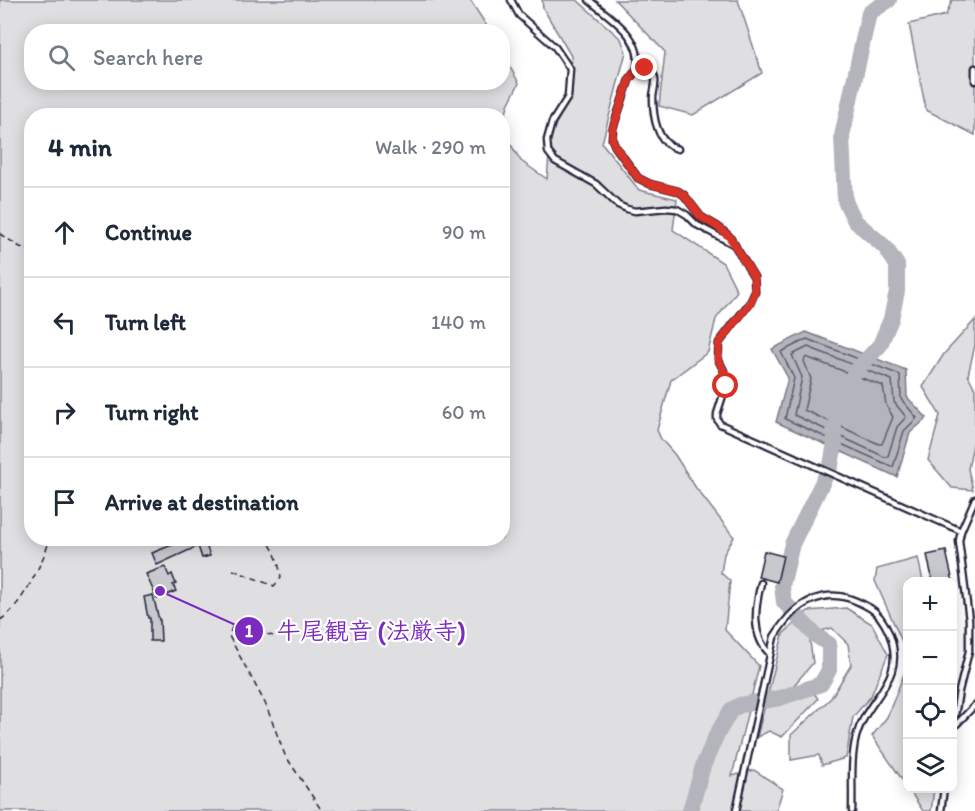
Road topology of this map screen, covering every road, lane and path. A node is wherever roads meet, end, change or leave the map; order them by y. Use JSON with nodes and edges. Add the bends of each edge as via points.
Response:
{"nodes":[{"id":1,"x":511,"y":0,"type":"edge"},
{"id":2,"x":589,"y":0,"type":"edge"},
{"id":3,"x":975,"y":68,"type":"edge"},
{"id":4,"x":637,"y":69,"type":"junction"},
{"id":5,"x":975,"y":81,"type":"edge"},
{"id":6,"x":678,"y":149,"type":"dead end"},
{"id":7,"x":0,"y":234,"type":"edge"},
{"id":8,"x":735,"y":245,"type":"junction"},
{"id":9,"x":24,"y":249,"type":"edge"},
{"id":10,"x":975,"y":499,"type":"edge"},
{"id":11,"x":961,"y":531,"type":"junction"},
{"id":12,"x":48,"y":546,"type":"edge"},
{"id":13,"x":272,"y":546,"type":"edge"},
{"id":14,"x":232,"y":570,"type":"dead end"},
{"id":15,"x":761,"y":583,"type":"dead end"},
{"id":16,"x":0,"y":620,"type":"edge"},
{"id":17,"x":273,"y":636,"type":"dead end"},
{"id":18,"x":770,"y":654,"type":"junction"},
{"id":19,"x":957,"y":705,"type":"edge"},
{"id":20,"x":975,"y":705,"type":"edge"},
{"id":21,"x":957,"y":724,"type":"edge"},
{"id":22,"x":944,"y":793,"type":"edge"},
{"id":23,"x":320,"y":808,"type":"dead end"},
{"id":24,"x":736,"y":811,"type":"edge"},
{"id":25,"x":852,"y":811,"type":"edge"},
{"id":26,"x":941,"y":811,"type":"edge"}],
"edges":[{"from":1,"to":8,"type":"lane","via":[[519,15],[555,47],[570,69],[568,97],[552,122],[547,140],[548,152],[555,161],[596,184],[618,205],[627,209],[677,209],[697,225]]},
{"from":2,"to":4,"type":"lane","via":[[632,36],[639,60]]},
{"from":3,"to":5,"type":"lane"},
{"from":4,"to":6,"type":"lane","via":[[645,68],[655,78],[653,99],[660,135],[671,148]]},
{"from":4,"to":8,"type":"lane","via":[[629,80],[613,128],[615,146],[638,178],[684,195],[701,217],[729,236]]},
{"from":7,"to":9,"type":"path"},
{"from":8,"to":11,"type":"lane","via":[[754,277],[755,292],[719,343],[718,359],[726,386],[717,414],[720,424]]},
{"from":10,"to":11,"type":"lane"},
{"from":11,"to":19,"type":"lane","via":[[969,651]]},
{"from":12,"to":16,"type":"path","via":[[16,606]]},
{"from":13,"to":14,"type":"path","via":[[281,578],[274,586]]},
{"from":15,"to":18,"type":"lane","via":[[756,604],[758,639]]},
{"from":17,"to":23,"type":"path","via":[[243,626],[232,627],[229,636],[265,703],[285,755]]},
{"from":18,"to":24,"type":"lane"},
{"from":18,"to":25,"type":"lane","via":[[784,621],[811,599],[844,596],[874,610],[886,626],[893,645],[893,671],[863,720],[853,752]]},
{"from":20,"to":21,"type":"lane"},
{"from":22,"to":26,"type":"lane"}]}
